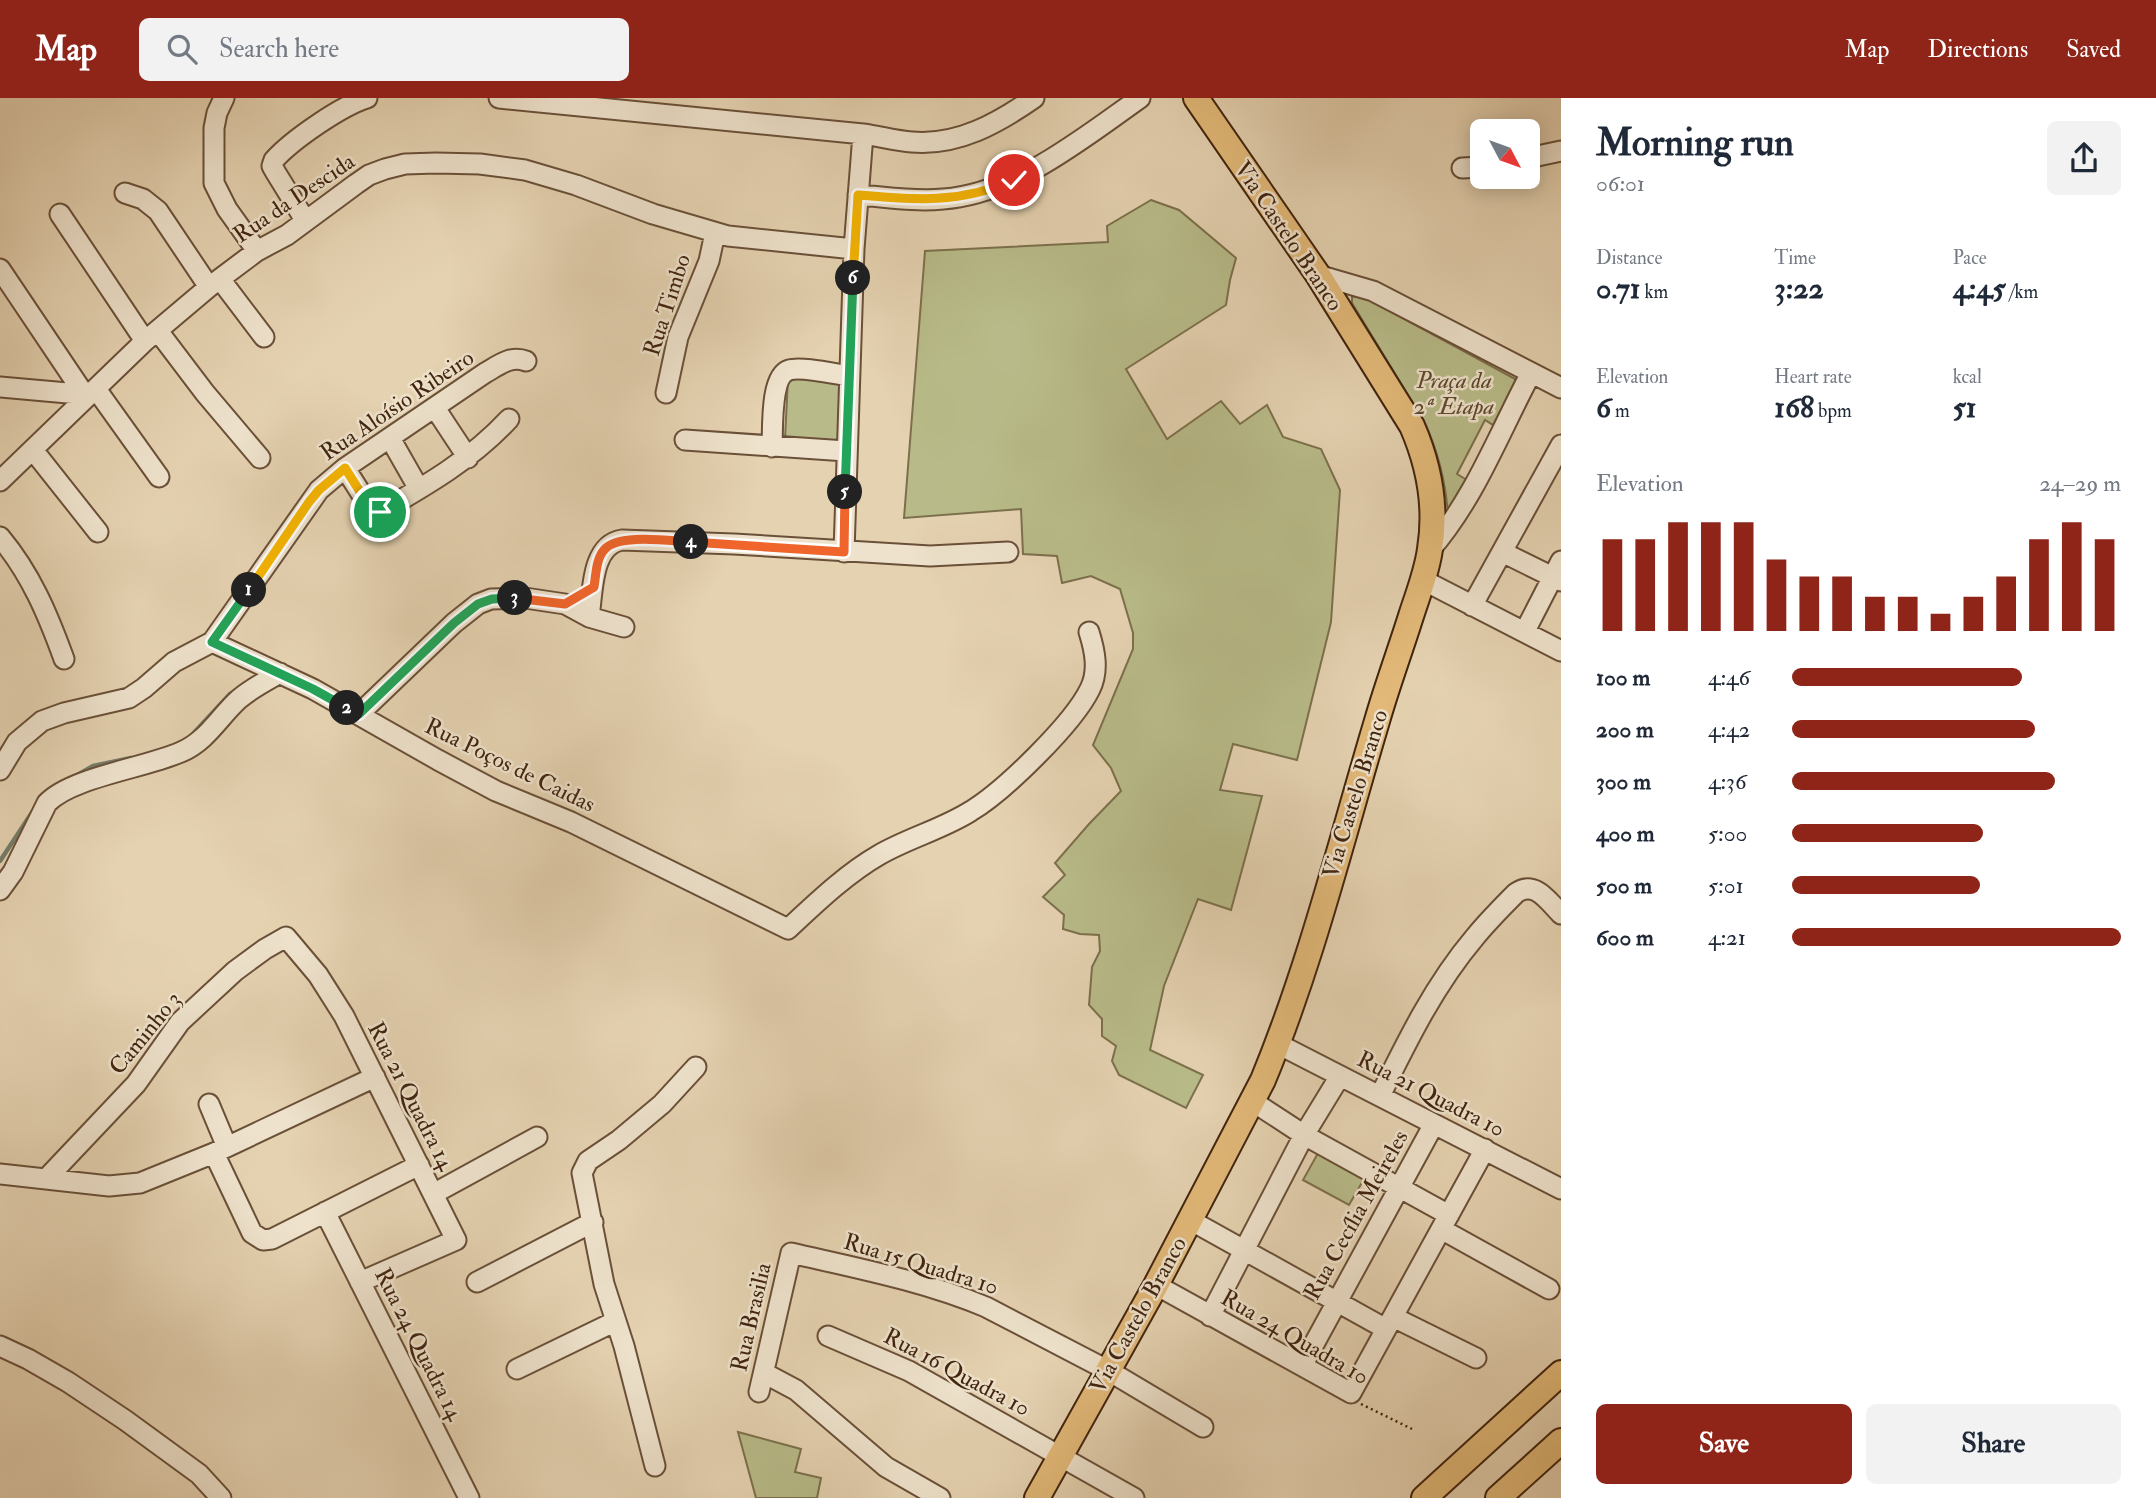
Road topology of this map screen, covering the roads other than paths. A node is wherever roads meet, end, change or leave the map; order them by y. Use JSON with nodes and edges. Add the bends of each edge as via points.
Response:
{"nodes":[{"id":1,"x":224,"y":98,"type":"edge"},
{"id":2,"x":367,"y":98,"type":"edge"},
{"id":3,"x":499,"y":98,"type":"edge"},
{"id":4,"x":1034,"y":98,"type":"edge"},
{"id":5,"x":1140,"y":98,"type":"edge"},
{"id":6,"x":1196,"y":98,"type":"edge"},
{"id":7,"x":344,"y":103,"type":"edge"},
{"id":8,"x":863,"y":134,"type":"junction"},
{"id":9,"x":1561,"y":151,"type":"edge"},
{"id":10,"x":1540,"y":155,"type":"edge"},
{"id":11,"x":1470,"y":168,"type":"edge"},
{"id":12,"x":1462,"y":169,"type":"dead end"},
{"id":13,"x":125,"y":193,"type":"dead end"},
{"id":14,"x":858,"y":195,"type":"junction"},
{"id":15,"x":60,"y":214,"type":"dead end"},
{"id":16,"x":305,"y":220,"type":"junction"},
{"id":17,"x":715,"y":233,"type":"junction"},
{"id":18,"x":854,"y":248,"type":"junction"},
{"id":19,"x":257,"y":251,"type":"junction"},
{"id":20,"x":1318,"y":275,"type":"junction"},
{"id":21,"x":2,"y":276,"type":"edge"},
{"id":22,"x":215,"y":283,"type":"junction"},
{"id":23,"x":152,"y":336,"type":"junction"},
{"id":24,"x":264,"y":337,"type":"dead end"},
{"id":25,"x":526,"y":361,"type":"dead end"},
{"id":26,"x":1531,"y":373,"type":"junction"},
{"id":27,"x":849,"y":376,"type":"junction"},
{"id":28,"x":0,"y":387,"type":"edge"},
{"id":29,"x":1561,"y":388,"type":"edge"},
{"id":30,"x":90,"y":392,"type":"junction"},
{"id":31,"x":666,"y":393,"type":"dead end"},
{"id":32,"x":435,"y":408,"type":"junction"},
{"id":33,"x":509,"y":419,"type":"dead end"},
{"id":34,"x":390,"y":438,"type":"junction"},
{"id":35,"x":685,"y":440,"type":"dead end"},
{"id":36,"x":772,"y":447,"type":"junction"},
{"id":37,"x":33,"y":450,"type":"junction"},
{"id":38,"x":846,"y":452,"type":"junction"},
{"id":39,"x":1559,"y":455,"type":"edge"},
{"id":40,"x":260,"y":458,"type":"dead end"},
{"id":41,"x":468,"y":458,"type":"junction"},
{"id":42,"x":345,"y":468,"type":"junction"},
{"id":43,"x":159,"y":477,"type":"dead end"},
{"id":44,"x":0,"y":481,"type":"edge"},
{"id":45,"x":419,"y":489,"type":"junction"},
{"id":46,"x":97,"y":532,"type":"dead end"},
{"id":47,"x":0,"y":537,"type":"edge"},
{"id":48,"x":1430,"y":550,"type":"junction"},
{"id":49,"x":844,"y":552,"type":"junction"},
{"id":50,"x":1008,"y":552,"type":"dead end"},
{"id":51,"x":1502,"y":552,"type":"junction"},
{"id":52,"x":1558,"y":573,"type":"edge"},
{"id":53,"x":1423,"y":580,"type":"junction"},
{"id":54,"x":594,"y":587,"type":"junction"},
{"id":55,"x":565,"y":604,"type":"junction"},
{"id":56,"x":1472,"y":606,"type":"junction"},
{"id":57,"x":589,"y":617,"type":"junction"},
{"id":58,"x":624,"y":627,"type":"dead end"},
{"id":59,"x":1525,"y":631,"type":"junction"},
{"id":60,"x":1089,"y":632,"type":"dead end"},
{"id":61,"x":212,"y":642,"type":"junction"},
{"id":62,"x":1561,"y":651,"type":"edge"},
{"id":63,"x":64,"y":659,"type":"dead end"},
{"id":64,"x":280,"y":674,"type":"junction"},
{"id":65,"x":359,"y":714,"type":"junction"},
{"id":66,"x":0,"y":770,"type":"edge"},
{"id":67,"x":0,"y":891,"type":"edge"},
{"id":68,"x":1561,"y":914,"type":"edge"},
{"id":69,"x":318,"y":975,"type":"joint"},
{"id":70,"x":1278,"y":1044,"type":"junction"},
{"id":71,"x":696,"y":1067,"type":"dead end"},
{"id":72,"x":1340,"y":1076,"type":"junction"},
{"id":73,"x":375,"y":1077,"type":"junction"},
{"id":74,"x":1381,"y":1096,"type":"junction"},
{"id":75,"x":1252,"y":1101,"type":"junction"},
{"id":76,"x":209,"y":1104,"type":"dead end"},
{"id":77,"x":1434,"y":1124,"type":"junction"},
{"id":78,"x":1304,"y":1135,"type":"junction"},
{"id":79,"x":537,"y":1137,"type":"dead end"},
{"id":80,"x":1485,"y":1149,"type":"junction"},
{"id":81,"x":221,"y":1150,"type":"junction"},
{"id":82,"x":419,"y":1164,"type":"junction"},
{"id":83,"x":0,"y":1174,"type":"edge"},
{"id":84,"x":47,"y":1178,"type":"junction"},
{"id":85,"x":1399,"y":1188,"type":"junction"},
{"id":86,"x":1561,"y":1189,"type":"edge"},
{"id":87,"x":433,"y":1194,"type":"junction"},
{"id":88,"x":326,"y":1212,"type":"junction"},
{"id":89,"x":1190,"y":1220,"type":"junction"},
{"id":90,"x":593,"y":1222,"type":"junction"},
{"id":91,"x":1445,"y":1222,"type":"junction"},
{"id":92,"x":1246,"y":1250,"type":"junction"},
{"id":93,"x":791,"y":1253,"type":"joint"},
{"id":94,"x":360,"y":1282,"type":"junction"},
{"id":95,"x":477,"y":1282,"type":"dead end"},
{"id":96,"x":1156,"y":1285,"type":"junction"},
{"id":97,"x":1549,"y":1289,"type":"dead end"},
{"id":98,"x":1337,"y":1301,"type":"junction"},
{"id":99,"x":1210,"y":1315,"type":"junction"},
{"id":100,"x":616,"y":1321,"type":"junction"},
{"id":101,"x":1390,"y":1323,"type":"junction"},
{"id":102,"x":828,"y":1336,"type":"dead end"},
{"id":103,"x":0,"y":1346,"type":"edge"},
{"id":104,"x":1476,"y":1358,"type":"dead end"},
{"id":105,"x":1301,"y":1366,"type":"junction"},
{"id":106,"x":517,"y":1369,"type":"dead end"},
{"id":107,"x":1109,"y":1371,"type":"junction"},
{"id":108,"x":764,"y":1373,"type":"junction"},
{"id":109,"x":1561,"y":1373,"type":"edge"},
{"id":110,"x":759,"y":1392,"type":"dead end"},
{"id":111,"x":1203,"y":1427,"type":"dead end"},
{"id":112,"x":1561,"y":1441,"type":"edge"},
{"id":113,"x":1060,"y":1457,"type":"junction"},
{"id":114,"x":655,"y":1466,"type":"dead end"},
{"id":115,"x":221,"y":1498,"type":"edge"},
{"id":116,"x":468,"y":1498,"type":"edge"},
{"id":117,"x":940,"y":1498,"type":"edge"},
{"id":118,"x":1037,"y":1498,"type":"edge"},
{"id":119,"x":1134,"y":1498,"type":"edge"},
{"id":120,"x":1424,"y":1498,"type":"edge"},
{"id":121,"x":1498,"y":1498,"type":"edge"}],
"edges":[{"from":1,"to":19,"type":"street","via":[[214,128],[214,183]]},
{"from":2,"to":7,"type":"street"},
{"from":3,"to":8,"type":"street"},
{"from":4,"to":8,"type":"street","via":[[993,124],[944,141],[913,142]]},
{"from":5,"to":14,"type":"street","via":[[996,188],[944,199]]},
{"from":6,"to":20,"type":"main road","name":"Via Castelo Branco"},
{"from":7,"to":16,"type":"street","via":[[274,160],[272,166]]},
{"from":8,"to":14,"type":"street"},
{"from":9,"to":10,"type":"street"},
{"from":11,"to":12,"type":"street"},
{"from":13,"to":22,"type":"street","via":[[158,211]]},
{"from":14,"to":18,"type":"street"},
{"from":15,"to":23,"type":"street"},
{"from":16,"to":17,"type":"street","name":"Rua da Descida","via":[[369,175],[405,164],[480,164],[524,170]]},
{"from":16,"to":19,"type":"street","name":"Rua da Descida"},
{"from":17,"to":18,"type":"street","name":"Rua da Descida"},
{"from":17,"to":31,"type":"street","name":"Rua Timbo","via":[[709,261],[678,337]]},
{"from":18,"to":27,"type":"street"},
{"from":19,"to":22,"type":"street","name":"Rua da Descida"},
{"from":20,"to":26,"type":"street","via":[[1373,291]]},
{"from":20,"to":48,"type":"main road","name":"Via Castelo Branco","via":[[1422,449],[1431,493]]},
{"from":21,"to":30,"type":"street"},
{"from":22,"to":23,"type":"street","name":"Rua da Descida"},
{"from":22,"to":24,"type":"street"},
{"from":23,"to":30,"type":"street","name":"Rua da Descida"},
{"from":23,"to":40,"type":"street"},
{"from":25,"to":32,"type":"street","name":"Rua Aloísio Ribeiro","via":[[510,359]]},
{"from":26,"to":29,"type":"street"},
{"from":26,"to":48,"type":"street","via":[[1462,508]]},
{"from":27,"to":36,"type":"street","via":[[793,369],[783,373],[776,384]]},
{"from":27,"to":38,"type":"street"},
{"from":28,"to":30,"type":"street"},
{"from":30,"to":37,"type":"street","name":"Rua da Descida"},
{"from":30,"to":43,"type":"street"},
{"from":32,"to":34,"type":"street","name":"Rua Aloísio Ribeiro"},
{"from":32,"to":41,"type":"street"},
{"from":33,"to":41,"type":"street"},
{"from":34,"to":42,"type":"street","name":"Rua Aloísio Ribeiro"},
{"from":34,"to":45,"type":"street"},
{"from":35,"to":36,"type":"street"},
{"from":36,"to":38,"type":"street"},
{"from":37,"to":44,"type":"street","name":"Rua da Descida"},
{"from":37,"to":46,"type":"street"},
{"from":38,"to":49,"type":"street"},
{"from":39,"to":51,"type":"street"},
{"from":41,"to":45,"type":"street"},
{"from":42,"to":45,"type":"street","via":[[377,511]]},
{"from":42,"to":61,"type":"street","name":"Rua Aloísio Ribeiro","via":[[309,502]]},
{"from":47,"to":63,"type":"street","via":[[35,588]]},
{"from":48,"to":53,"type":"main road","name":"Via Castelo Branco"},
{"from":49,"to":50,"type":"street","via":[[930,556]]},
{"from":49,"to":54,"type":"street","via":[[622,540],[604,549]]},
{"from":51,"to":52,"type":"street"},
{"from":51,"to":56,"type":"street"},
{"from":52,"to":59,"type":"street"},
{"from":53,"to":56,"type":"street"},
{"from":53,"to":70,"type":"main road","name":"Via Castelo Branco"},
{"from":54,"to":55,"type":"street"},
{"from":54,"to":57,"type":"street"},
{"from":55,"to":57,"type":"street"},
{"from":55,"to":65,"type":"street","via":[[525,598],[478,604]]},
{"from":56,"to":59,"type":"street"},
{"from":57,"to":58,"type":"street"},
{"from":59,"to":62,"type":"street"},
{"from":60,"to":65,"type":"street","name":"Rua Poços de Caidas","via":[[1096,668],[1090,689],[1076,710],[995,795],[968,813],[879,855],[788,929],[571,822],[496,791]]},
{"from":61,"to":64,"type":"street","name":"Rua Poços de Caidas"},
{"from":61,"to":66,"type":"street","name":"Rua Aloísio Ribeiro","via":[[174,662],[129,698],[42,721],[17,743]]},
{"from":64,"to":65,"type":"street","name":"Rua Poços de Caidas"},
{"from":64,"to":67,"type":"street","via":[[253,688],[208,735],[182,752],[54,796]]},
{"from":68,"to":74,"type":"street","via":[[1533,889],[1516,893],[1448,974]]},
{"from":69,"to":73,"type":"street","name":"Rua 21 Quadra 14"},
{"from":69,"to":84,"type":"street","name":"Caminho 3","via":[[286,937],[250,959],[180,1022],[135,1084]]},
{"from":70,"to":72,"type":"street","name":"Rua 21 Quadra 10"},
{"from":70,"to":75,"type":"main road","name":"Via Castelo Branco"},
{"from":71,"to":90,"type":"street","via":[[662,1104],[585,1166],[583,1181]]},
{"from":72,"to":74,"type":"street","name":"Rua 21 Quadra 10"},
{"from":72,"to":78,"type":"street"},
{"from":73,"to":81,"type":"street"},
{"from":73,"to":82,"type":"street","name":"Rua 21 Quadra 14"},
{"from":74,"to":77,"type":"street","name":"Rua 21 Quadra 10"},
{"from":75,"to":78,"type":"street"},
{"from":75,"to":89,"type":"main road","name":"Via Castelo Branco"},
{"from":76,"to":81,"type":"street"},
{"from":77,"to":80,"type":"street","name":"Rua 21 Quadra 10"},
{"from":77,"to":85,"type":"street","name":"Rua Cecília Meireles"},
{"from":78,"to":85,"type":"street"},
{"from":78,"to":92,"type":"street"},
{"from":79,"to":87,"type":"street"},
{"from":80,"to":86,"type":"street","name":"Rua 21 Quadra 10"},
{"from":80,"to":91,"type":"street"},
{"from":81,"to":84,"type":"street","via":[[126,1185]]},
{"from":81,"to":88,"type":"street","via":[[252,1233],[263,1240]]},
{"from":82,"to":87,"type":"street","name":"Rua 21 Quadra 14"},
{"from":82,"to":88,"type":"street"},
{"from":83,"to":84,"type":"street"},
{"from":85,"to":91,"type":"street"},
{"from":85,"to":98,"type":"street","name":"Rua Cecília Meireles"},
{"from":87,"to":94,"type":"street","name":"Rua 21 Quadra 14","via":[[456,1240]]},
{"from":88,"to":94,"type":"street","name":"Rua 24 Quadra 14"},
{"from":89,"to":92,"type":"street"},
{"from":89,"to":96,"type":"main road","name":"Via Castelo Branco"},
{"from":90,"to":95,"type":"street"},
{"from":90,"to":100,"type":"street"},
{"from":91,"to":97,"type":"street"},
{"from":91,"to":101,"type":"street"},
{"from":92,"to":98,"type":"street"},
{"from":92,"to":99,"type":"street"},
{"from":93,"to":107,"type":"street","name":"Rua 15 Quadra 10","via":[[968,1299]]},
{"from":93,"to":108,"type":"street","name":"Rua Brasilia"},
{"from":94,"to":116,"type":"street","name":"Rua 24 Quadra 14"},
{"from":96,"to":99,"type":"street","name":"Rua 24 Quadra 10"},
{"from":96,"to":107,"type":"main road","name":"Via Castelo Branco"},
{"from":98,"to":101,"type":"street"},
{"from":98,"to":105,"type":"street","name":"Rua Cecília Meireles"},
{"from":99,"to":105,"type":"street","name":"Rua 24 Quadra 10"},
{"from":100,"to":106,"type":"street"},
{"from":100,"to":114,"type":"street"},
{"from":101,"to":104,"type":"street"},
{"from":101,"to":105,"type":"street","name":"Rua 24 Quadra 10","via":[[1351,1393]]},
{"from":102,"to":113,"type":"street","name":"Rua 16 Quadra 10","via":[[909,1371]]},
{"from":103,"to":115,"type":"street","via":[[68,1382],[154,1440],[199,1474]]},
{"from":107,"to":111,"type":"street","name":"Rua 15 Quadra 10"},
{"from":107,"to":113,"type":"main road","name":"Via Castelo Branco"},
{"from":108,"to":110,"type":"street","name":"Rua Brasilia"},
{"from":108,"to":117,"type":"street","via":[[796,1390],[886,1467]]},
{"from":109,"to":120,"type":"main road"},
{"from":112,"to":121,"type":"main road"},
{"from":113,"to":118,"type":"main road","name":"Via Castelo Branco"},
{"from":113,"to":119,"type":"street","name":"Rua 16 Quadra 10"}]}
